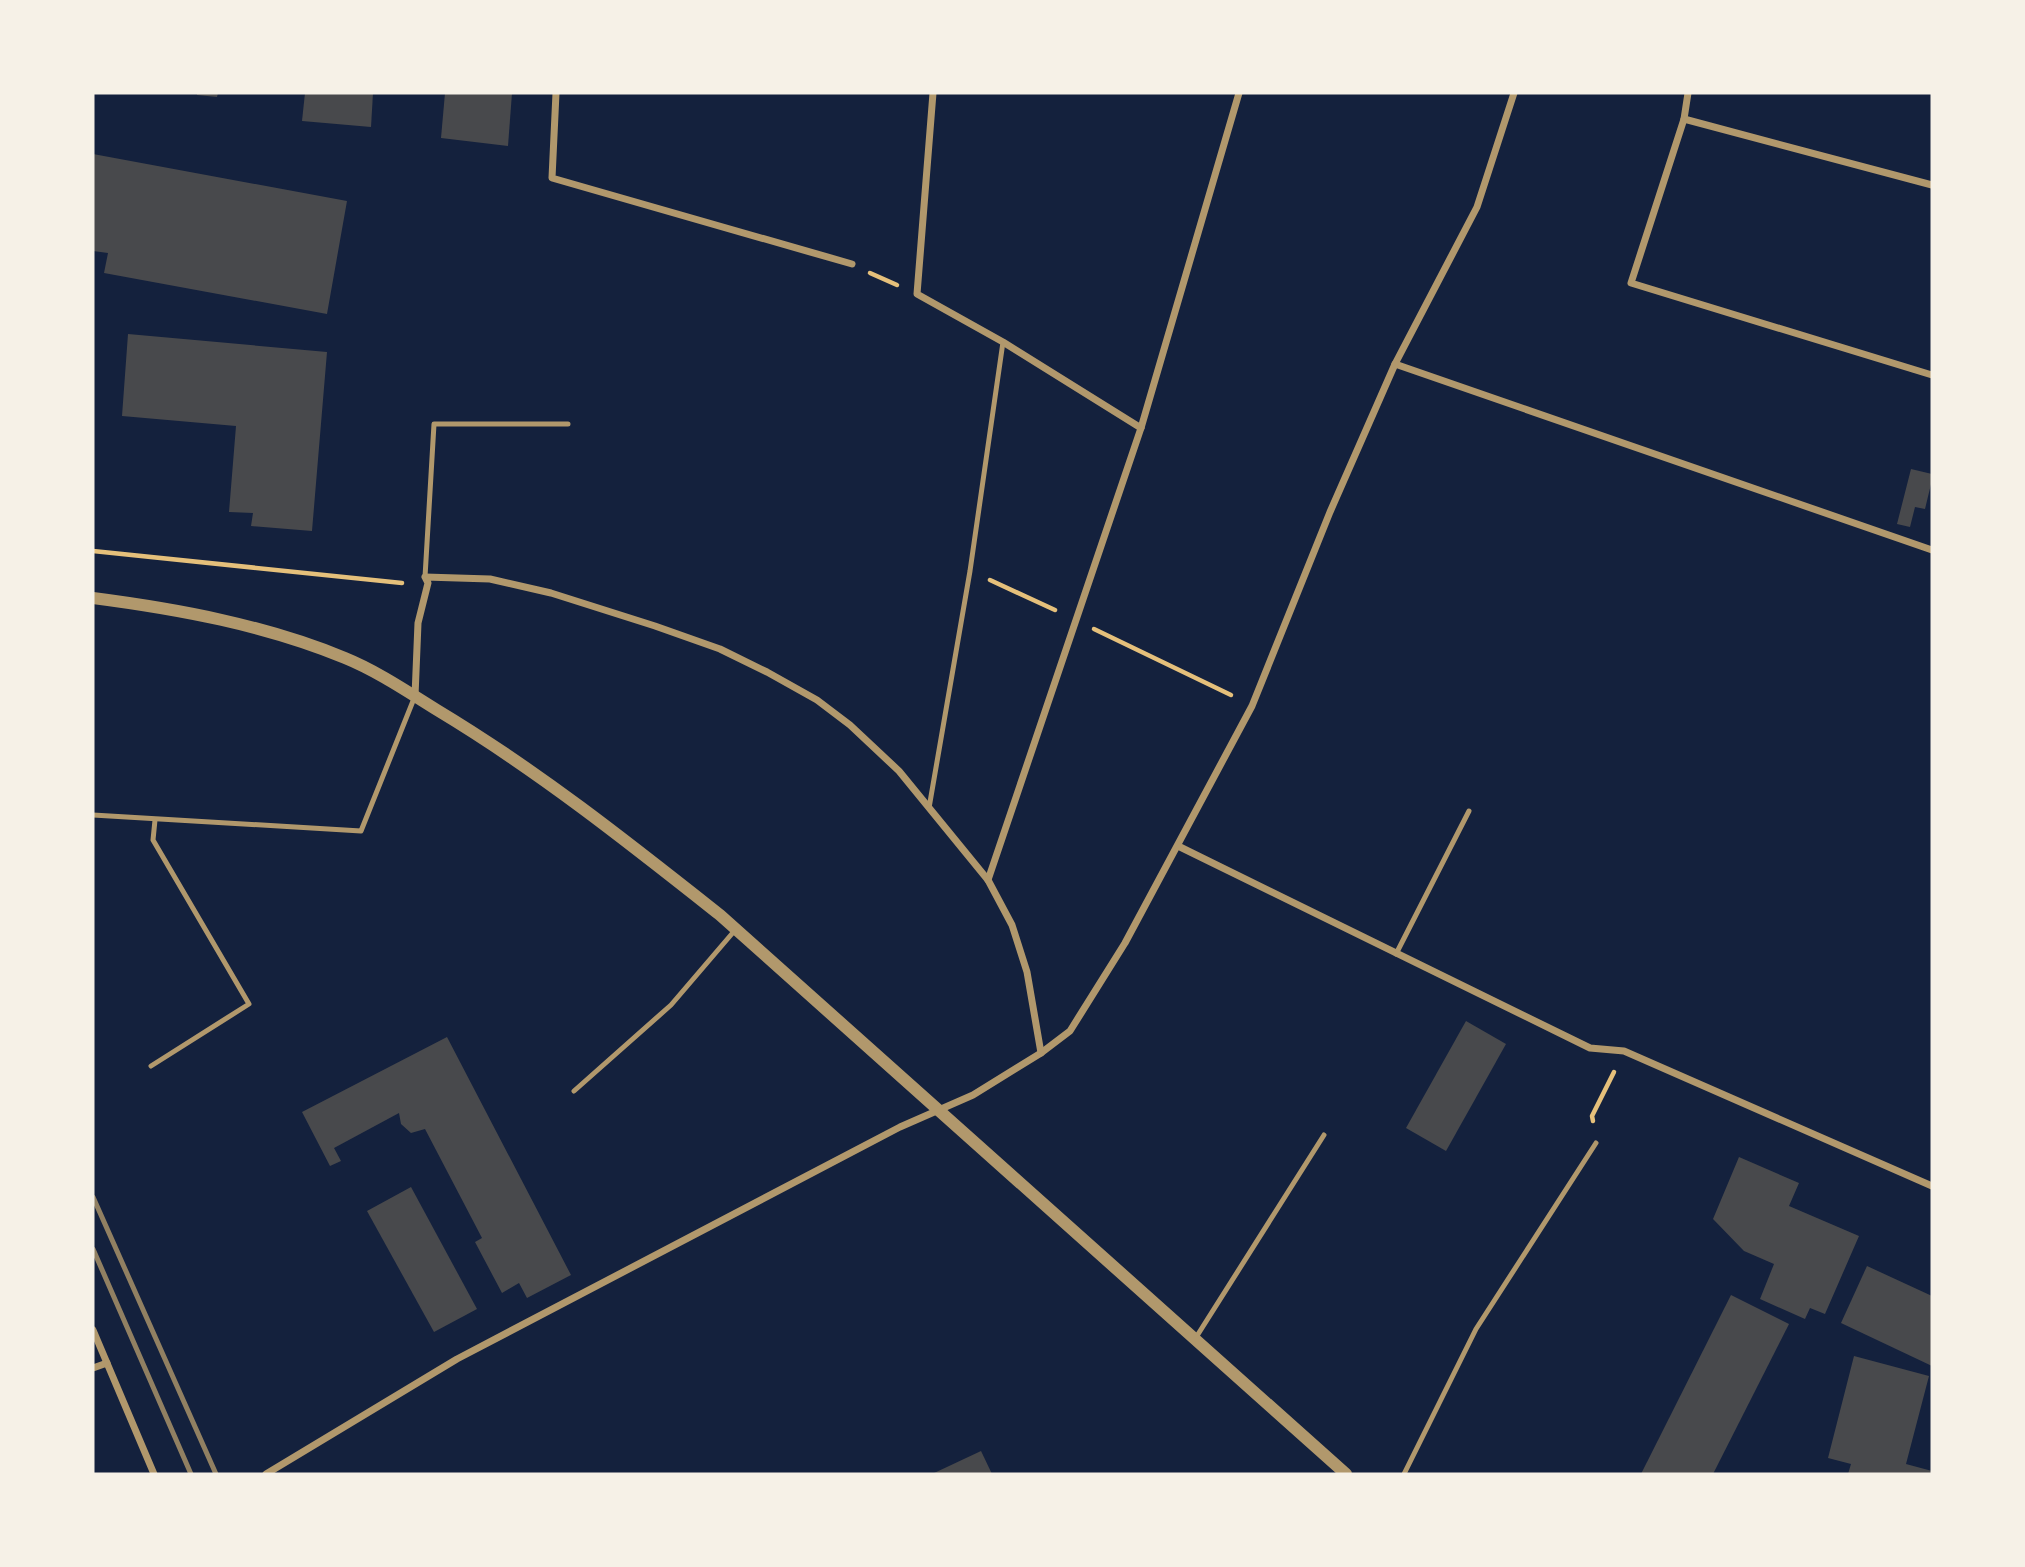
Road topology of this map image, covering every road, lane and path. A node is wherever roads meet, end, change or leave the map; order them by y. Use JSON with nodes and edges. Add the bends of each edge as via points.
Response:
{"nodes":[{"id":1,"x":556,"y":93,"type":"edge"},
{"id":2,"x":933,"y":93,"type":"edge"},
{"id":3,"x":1239,"y":93,"type":"edge"},
{"id":4,"x":1514,"y":93,"type":"edge"},
{"id":5,"x":1688,"y":93,"type":"edge"},
{"id":6,"x":1684,"y":119,"type":"junction"},
{"id":7,"x":1932,"y":185,"type":"edge"},
{"id":8,"x":852,"y":264,"type":"joint"},
{"id":9,"x":917,"y":294,"type":"junction"},
{"id":10,"x":1003,"y":342,"type":"junction"},
{"id":11,"x":1395,"y":364,"type":"junction"},
{"id":12,"x":1932,"y":375,"type":"edge"},
{"id":13,"x":568,"y":424,"type":"dead end"},
{"id":14,"x":1141,"y":428,"type":"junction"},
{"id":15,"x":1932,"y":550,"type":"edge"},
{"id":16,"x":93,"y":551,"type":"edge"},
{"id":17,"x":970,"y":571,"type":"junction"},
{"id":18,"x":426,"y":580,"type":"junction"},
{"id":19,"x":93,"y":598,"type":"edge"},
{"id":20,"x":1077,"y":620,"type":"junction"},
{"id":21,"x":415,"y":696,"type":"junction"},
{"id":22,"x":1252,"y":706,"type":"junction"},
{"id":23,"x":929,"y":808,"type":"junction"},
{"id":24,"x":1469,"y":811,"type":"dead end"},
{"id":25,"x":93,"y":815,"type":"edge"},
{"id":26,"x":155,"y":820,"type":"junction"},
{"id":27,"x":1178,"y":846,"type":"junction"},
{"id":28,"x":988,"y":880,"type":"junction"},
{"id":29,"x":736,"y":929,"type":"junction"},
{"id":30,"x":1396,"y":954,"type":"junction"},
{"id":31,"x":1624,"y":1051,"type":"junction"},
{"id":32,"x":1041,"y":1053,"type":"junction"},
{"id":33,"x":151,"y":1066,"type":"dead end"},
{"id":34,"x":574,"y":1091,"type":"dead end"},
{"id":35,"x":938,"y":1111,"type":"junction"},
{"id":36,"x":1324,"y":1135,"type":"dead end"},
{"id":37,"x":1595,"y":1143,"type":"joint"},
{"id":38,"x":1932,"y":1186,"type":"edge"},
{"id":39,"x":93,"y":1330,"type":"edge"},
{"id":40,"x":1195,"y":1339,"type":"junction"},
{"id":41,"x":107,"y":1363,"type":"junction"},
{"id":42,"x":93,"y":1368,"type":"edge"},
{"id":43,"x":154,"y":1474,"type":"edge"},
{"id":44,"x":266,"y":1474,"type":"edge"},
{"id":45,"x":1346,"y":1474,"type":"edge"},
{"id":46,"x":1404,"y":1474,"type":"edge"}],
"edges":[{"from":1,"to":8,"type":"street","via":[[552,178]]},
{"from":2,"to":9,"type":"street"},
{"from":3,"to":14,"type":"street"},
{"from":4,"to":11,"type":"street","via":[[1477,207]]},
{"from":5,"to":6,"type":"street"},
{"from":6,"to":7,"type":"street"},
{"from":6,"to":12,"type":"street","via":[[1631,283]]},
{"from":8,"to":9,"type":"path"},
{"from":9,"to":10,"type":"street"},
{"from":10,"to":14,"type":"street"},
{"from":10,"to":17,"type":"lane"},
{"from":11,"to":15,"type":"street"},
{"from":11,"to":22,"type":"street"},
{"from":13,"to":18,"type":"lane","via":[[434,424]]},
{"from":14,"to":20,"type":"street"},
{"from":16,"to":18,"type":"path","via":[[410,584]]},
{"from":17,"to":20,"type":"path"},
{"from":17,"to":23,"type":"lane"},
{"from":18,"to":21,"type":"street","via":[[418,623]]},
{"from":18,"to":23,"type":"street","via":[[490,579],[551,593],[720,649],[817,700],[850,724]]},
{"from":19,"to":21,"type":"street","via":[[209,617],[286,638],[346,659]]},
{"from":20,"to":22,"type":"path"},
{"from":20,"to":28,"type":"street"},
{"from":21,"to":26,"type":"lane","via":[[361,831]]},
{"from":21,"to":29,"type":"street","via":[[575,803]]},
{"from":22,"to":27,"type":"street"},
{"from":23,"to":28,"type":"street"},
{"from":24,"to":30,"type":"lane"},
{"from":25,"to":26,"type":"lane"},
{"from":26,"to":33,"type":"lane","via":[[153,840],[248,1003]]},
{"from":27,"to":30,"type":"street"},
{"from":27,"to":32,"type":"street","via":[[1070,1031]]},
{"from":28,"to":32,"type":"street","via":[[1012,925],[1027,972]]},
{"from":29,"to":34,"type":"lane","via":[[671,1004]]},
{"from":29,"to":35,"type":"street"},
{"from":30,"to":31,"type":"street","via":[[1590,1048]]},
{"from":31,"to":37,"type":"path","via":[[1592,1116]]},
{"from":31,"to":38,"type":"street"},
{"from":32,"to":35,"type":"street"},
{"from":35,"to":40,"type":"street"},
{"from":35,"to":44,"type":"street","via":[[900,1126],[457,1359]]},
{"from":36,"to":40,"type":"lane"},
{"from":37,"to":46,"type":"lane","via":[[1476,1329]]},
{"from":39,"to":41,"type":"street"},
{"from":40,"to":45,"type":"street"},
{"from":41,"to":42,"type":"street"},
{"from":41,"to":43,"type":"street"}]}
